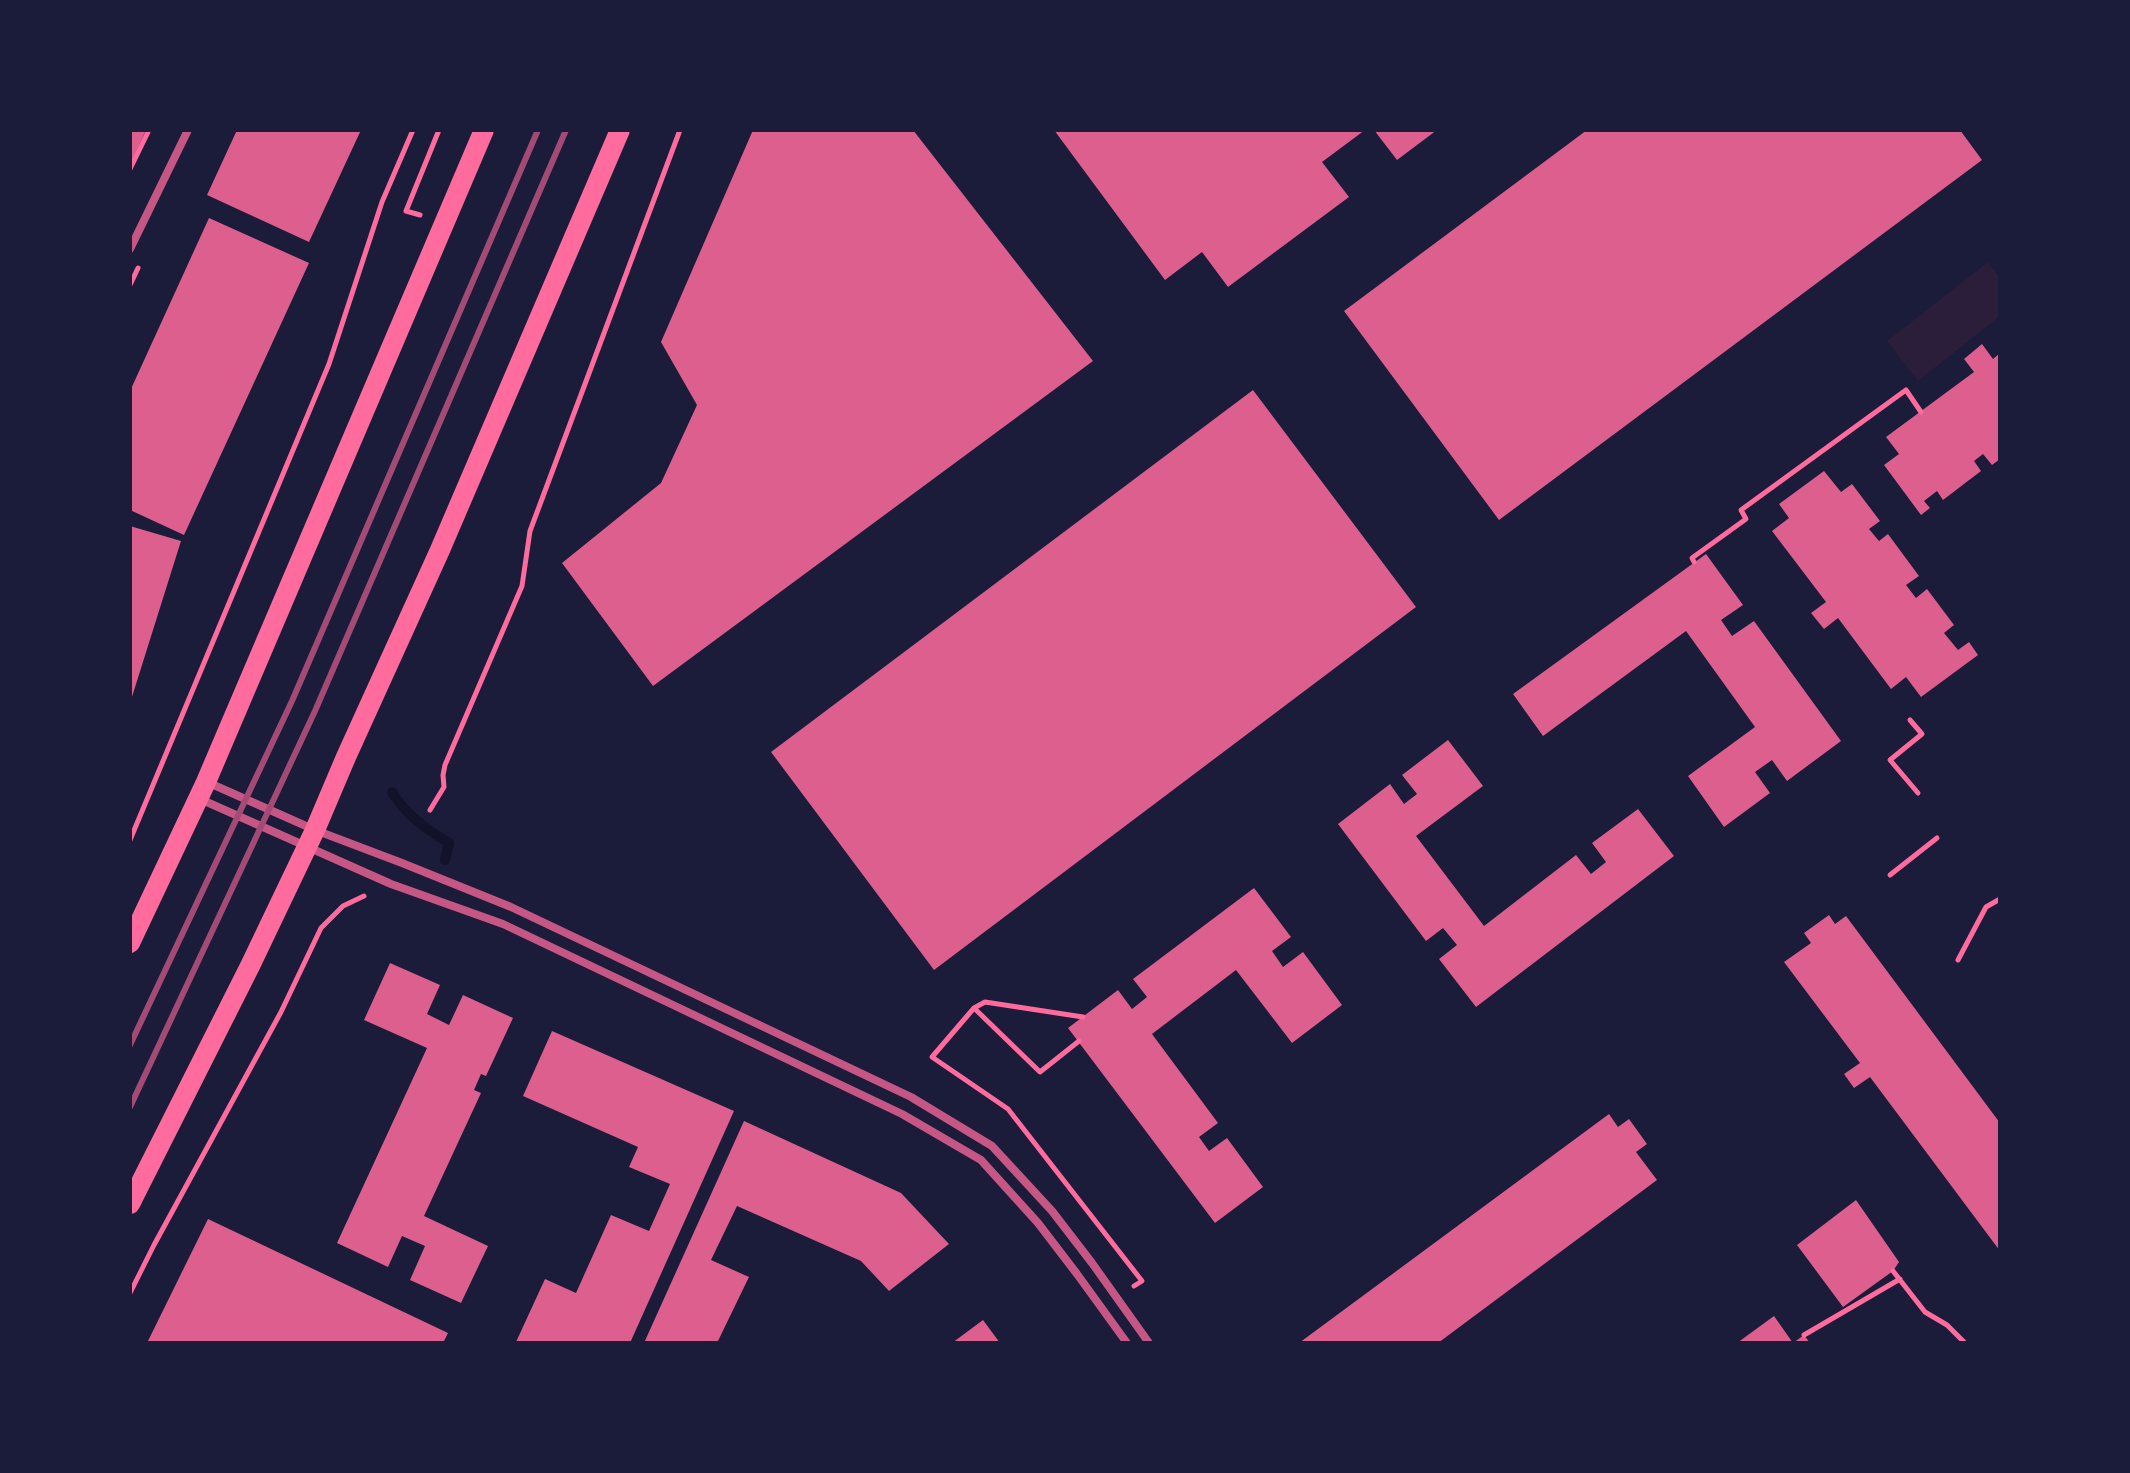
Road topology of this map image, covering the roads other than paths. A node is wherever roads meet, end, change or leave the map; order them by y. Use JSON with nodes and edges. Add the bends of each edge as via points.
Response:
{"nodes":[{"id":1,"x":188,"y":130,"type":"edge"},
{"id":2,"x":484,"y":130,"type":"edge"},
{"id":3,"x":620,"y":130,"type":"edge"},
{"id":4,"x":130,"y":249,"type":"edge"},
{"id":5,"x":202,"y":790,"type":"junction"},
{"id":6,"x":311,"y":838,"type":"junction"},
{"id":7,"x":130,"y":943,"type":"edge"},
{"id":8,"x":130,"y":1204,"type":"edge"},
{"id":9,"x":1127,"y":1343,"type":"edge"},
{"id":10,"x":1149,"y":1343,"type":"edge"}],
"edges":[{"from":1,"to":4,"type":"street"},
{"from":2,"to":5,"type":"main road"},
{"from":3,"to":6,"type":"main road"},
{"from":5,"to":6,"type":"street"},
{"from":5,"to":6,"type":"street"},
{"from":5,"to":7,"type":"main road"},
{"from":6,"to":8,"type":"main road"},
{"from":6,"to":9,"type":"street","via":[[391,884],[503,924],[902,1114],[981,1160],[1038,1223]]},
{"from":6,"to":10,"type":"street","via":[[402,863],[511,907],[911,1097],[992,1146],[1052,1211]]}]}
